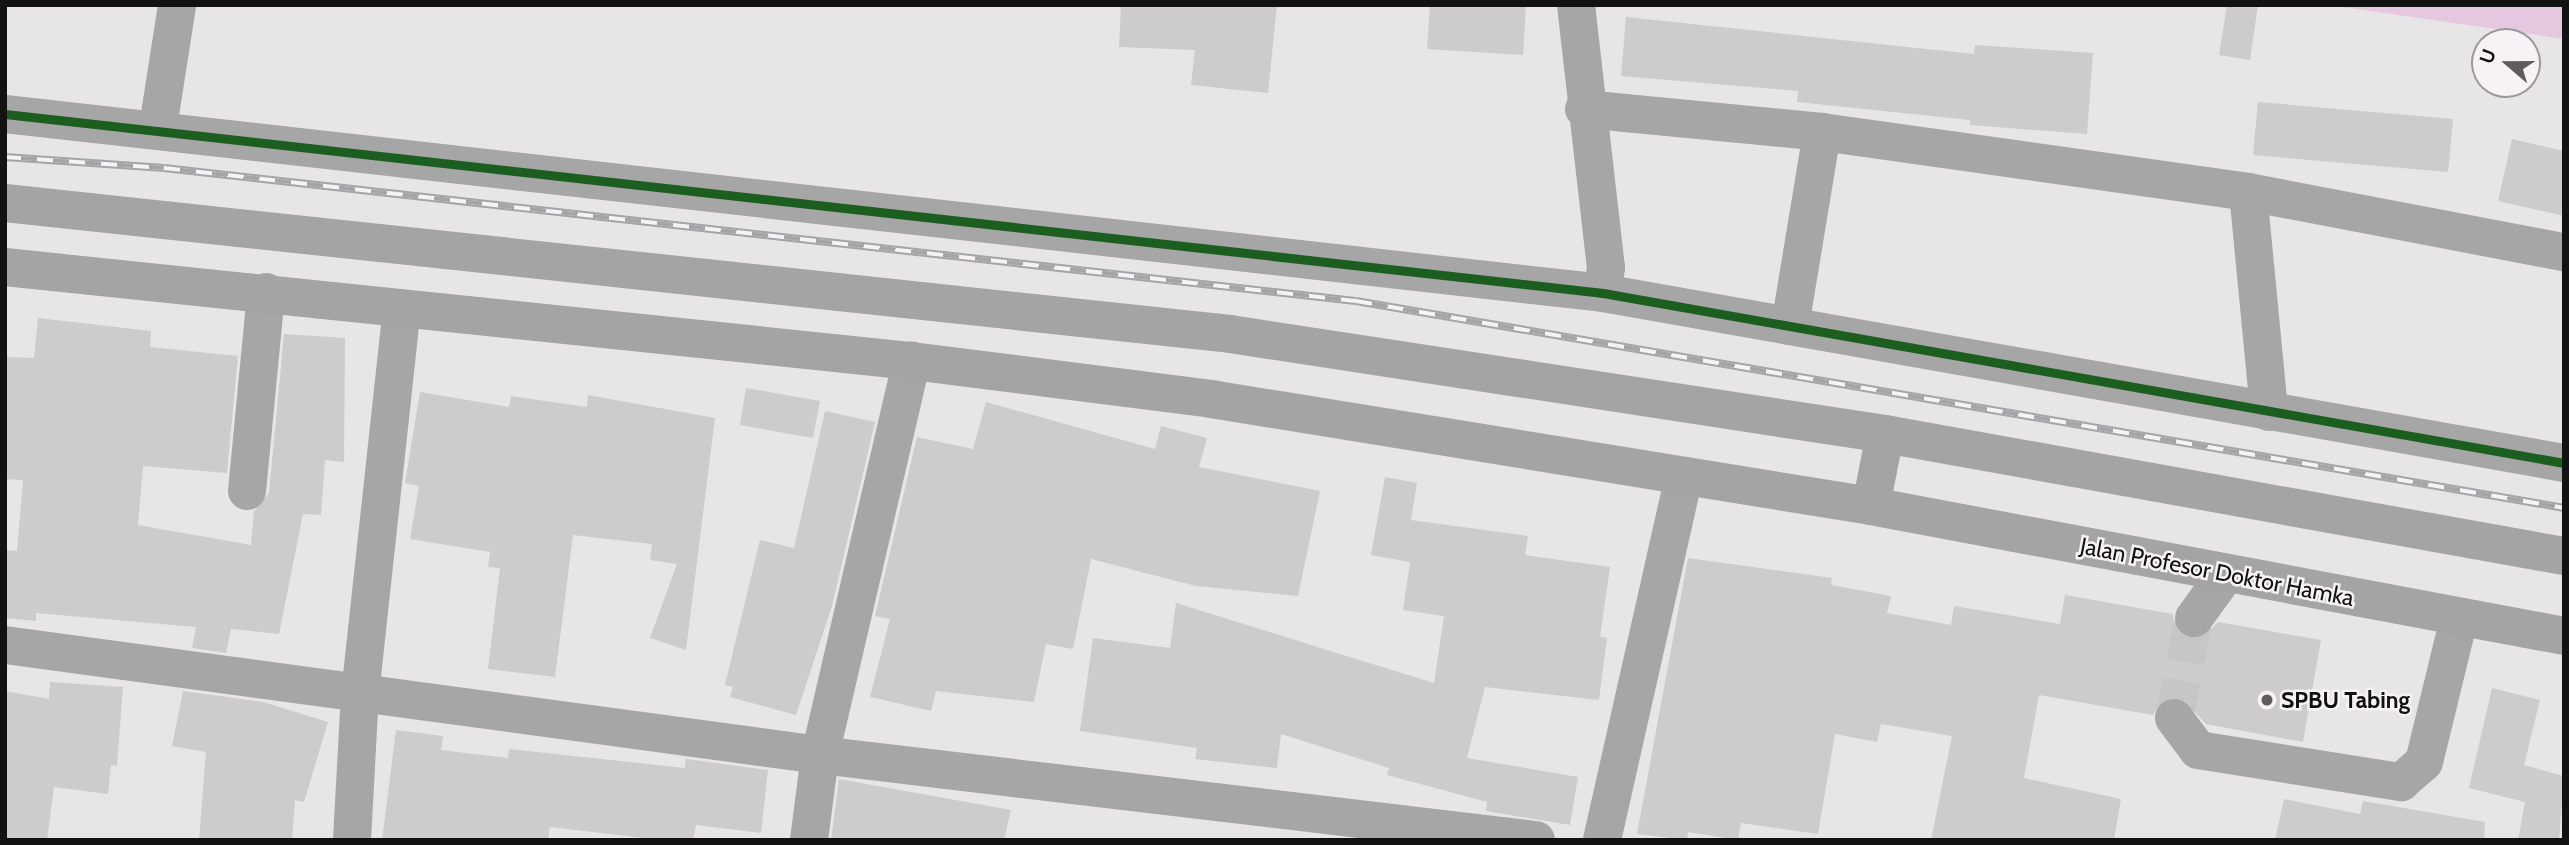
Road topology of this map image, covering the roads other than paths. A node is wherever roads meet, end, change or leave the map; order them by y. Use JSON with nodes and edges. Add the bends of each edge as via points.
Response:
{"nodes":[{"id":1,"x":177,"y":5,"type":"edge"},
{"id":2,"x":1576,"y":5,"type":"edge"},
{"id":3,"x":1584,"y":109,"type":"junction"},
{"id":4,"x":5,"y":114,"type":"edge"},
{"id":5,"x":158,"y":127,"type":"junction"},
{"id":6,"x":1822,"y":132,"type":"junction"},
{"id":7,"x":2248,"y":192,"type":"junction"},
{"id":8,"x":5,"y":203,"type":"edge"},
{"id":9,"x":141,"y":216,"type":"junction"},
{"id":10,"x":2564,"y":252,"type":"edge"},
{"id":11,"x":5,"y":267,"type":"edge"},
{"id":12,"x":131,"y":277,"type":"junction"},
{"id":13,"x":266,"y":292,"type":"junction"},
{"id":14,"x":1603,"y":293,"type":"junction"},
{"id":15,"x":402,"y":308,"type":"junction"},
{"id":16,"x":1790,"y":326,"type":"junction"},
{"id":17,"x":912,"y":360,"type":"junction"},
{"id":18,"x":2269,"y":412,"type":"junction"},
{"id":19,"x":1885,"y":433,"type":"junction"},
{"id":20,"x":2564,"y":463,"type":"edge"},
{"id":21,"x":1684,"y":476,"type":"junction"},
{"id":22,"x":247,"y":491,"type":"dead end"},
{"id":23,"x":1871,"y":506,"type":"junction"},
{"id":24,"x":2564,"y":556,"type":"edge"},
{"id":25,"x":2226,"y":574,"type":"junction"},
{"id":26,"x":2194,"y":618,"type":"tunnel mouth"},
{"id":27,"x":2459,"y":618,"type":"junction"},
{"id":28,"x":2564,"y":636,"type":"edge"},
{"id":29,"x":5,"y":645,"type":"edge"},
{"id":30,"x":360,"y":694,"type":"junction"},
{"id":31,"x":2174,"y":718,"type":"dead end"},
{"id":32,"x":820,"y":755,"type":"junction"},
{"id":33,"x":352,"y":840,"type":"edge"},
{"id":34,"x":809,"y":840,"type":"edge"},
{"id":35,"x":1536,"y":840,"type":"edge"},
{"id":36,"x":1602,"y":840,"type":"edge"}],
"edges":[{"from":1,"to":5,"type":"street"},
{"from":2,"to":3,"type":"street"},
{"from":3,"to":6,"type":"street"},
{"from":3,"to":14,"type":"street","via":[[1606,267]]},
{"from":4,"to":5,"type":"street"},
{"from":5,"to":14,"type":"street"},
{"from":6,"to":7,"type":"street"},
{"from":6,"to":16,"type":"street"},
{"from":7,"to":10,"type":"street"},
{"from":7,"to":18,"type":"street"},
{"from":8,"to":9,"type":"highway"},
{"from":9,"to":12,"type":"highway"},
{"from":9,"to":19,"type":"highway","via":[[1230,334]]},
{"from":11,"to":12,"type":"highway","name":"Jalan Profesor Doktor Hamka"},
{"from":12,"to":13,"type":"highway","name":"Jalan Profesor Doktor Hamka"},
{"from":13,"to":15,"type":"highway","name":"Jalan Profesor Doktor Hamka"},
{"from":13,"to":22,"type":"street"},
{"from":14,"to":16,"type":"street"},
{"from":15,"to":17,"type":"highway","name":"Jalan Profesor Doktor Hamka"},
{"from":15,"to":30,"type":"street"},
{"from":16,"to":18,"type":"street"},
{"from":17,"to":21,"type":"highway","name":"Jalan Profesor Doktor Hamka","via":[[1211,399]]},
{"from":17,"to":32,"type":"street"},
{"from":18,"to":20,"type":"street"},
{"from":19,"to":23,"type":"highway"},
{"from":19,"to":24,"type":"highway"},
{"from":21,"to":23,"type":"highway","name":"Jalan Profesor Doktor Hamka"},
{"from":21,"to":36,"type":"street"},
{"from":23,"to":25,"type":"highway","name":"Jalan Profesor Doktor Hamka"},
{"from":25,"to":26,"type":"street"},
{"from":25,"to":27,"type":"highway","name":"Jalan Profesor Doktor Hamka"},
{"from":27,"to":28,"type":"highway","name":"Jalan Profesor Doktor Hamka"},
{"from":27,"to":31,"type":"street","via":[[2424,762],[2401,782],[2198,750]]},
{"from":29,"to":30,"type":"street"},
{"from":30,"to":32,"type":"street"},
{"from":30,"to":33,"type":"street"},
{"from":32,"to":34,"type":"street"},
{"from":32,"to":35,"type":"street"}]}
